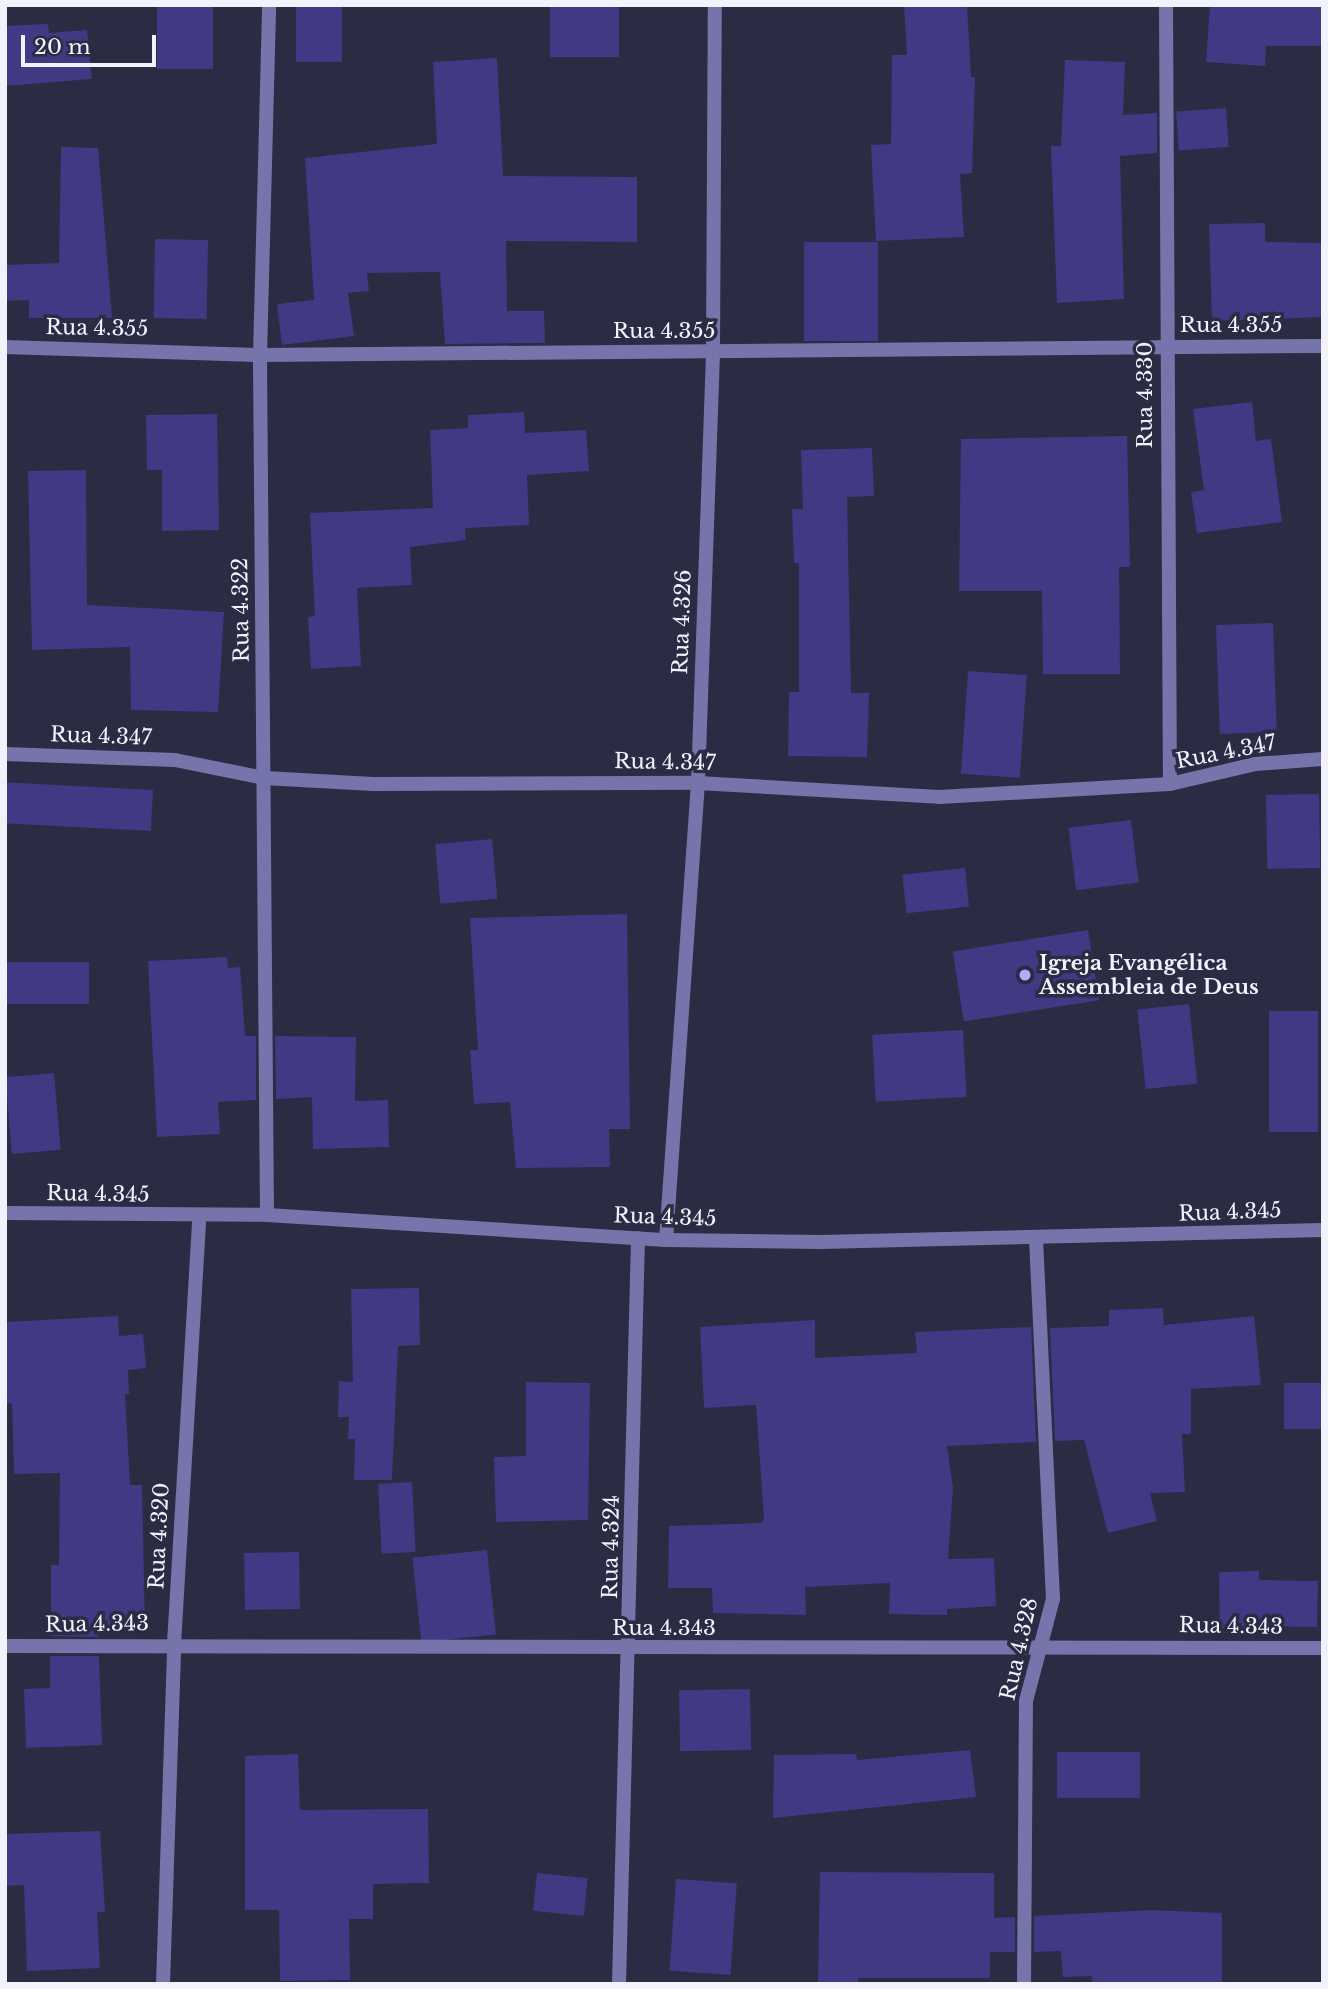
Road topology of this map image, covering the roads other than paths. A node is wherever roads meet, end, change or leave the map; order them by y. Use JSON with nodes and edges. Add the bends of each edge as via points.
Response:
{"nodes":[{"id":1,"x":269,"y":5,"type":"edge"},
{"id":2,"x":715,"y":5,"type":"edge"},
{"id":3,"x":1166,"y":5,"type":"edge"},
{"id":4,"x":1323,"y":346,"type":"edge"},
{"id":5,"x":5,"y":347,"type":"edge"},
{"id":6,"x":1166,"y":347,"type":"junction"},
{"id":7,"x":713,"y":351,"type":"junction"},
{"id":8,"x":260,"y":355,"type":"junction"},
{"id":9,"x":5,"y":754,"type":"edge"},
{"id":10,"x":1323,"y":759,"type":"edge"},
{"id":11,"x":264,"y":778,"type":"junction"},
{"id":12,"x":698,"y":783,"type":"junction"},
{"id":13,"x":1170,"y":784,"type":"junction"},
{"id":14,"x":5,"y":1213,"type":"edge"},
{"id":15,"x":267,"y":1215,"type":"junction"},
{"id":16,"x":199,"y":1217,"type":"junction"},
{"id":17,"x":1323,"y":1230,"type":"edge"},
{"id":18,"x":638,"y":1237,"type":"junction"},
{"id":19,"x":1036,"y":1239,"type":"junction"},
{"id":20,"x":666,"y":1240,"type":"junction"},
{"id":21,"x":174,"y":1644,"type":"junction"},
{"id":22,"x":1044,"y":1645,"type":"junction"},
{"id":23,"x":5,"y":1646,"type":"edge"},
{"id":24,"x":1323,"y":1648,"type":"edge"},
{"id":25,"x":629,"y":1649,"type":"junction"},
{"id":26,"x":163,"y":1984,"type":"edge"},
{"id":27,"x":619,"y":1984,"type":"edge"},
{"id":28,"x":1024,"y":1984,"type":"edge"}],
"edges":[{"from":1,"to":8,"type":"street","name":"Rua 4.322"},
{"from":2,"to":7,"type":"street","name":"Rua 4.326"},
{"from":3,"to":6,"type":"street","name":"Rua 4.330"},
{"from":4,"to":6,"type":"street","name":"Rua 4.355"},
{"from":5,"to":8,"type":"street","name":"Rua 4.355"},
{"from":6,"to":7,"type":"street","name":"Rua 4.355"},
{"from":6,"to":13,"type":"street","name":"Rua 4.330"},
{"from":7,"to":8,"type":"street","name":"Rua 4.355"},
{"from":7,"to":12,"type":"street","name":"Rua 4.326"},
{"from":8,"to":11,"type":"street","name":"Rua 4.322"},
{"from":9,"to":11,"type":"street","name":"Rua 4.347","via":[[175,760]]},
{"from":10,"to":13,"type":"street","name":"Rua 4.347","via":[[1255,764]]},
{"from":11,"to":12,"type":"street","name":"Rua 4.347","via":[[425,785]]},
{"from":11,"to":15,"type":"street","name":"Rua 4.322"},
{"from":12,"to":13,"type":"street","name":"Rua 4.347","via":[[939,797]]},
{"from":12,"to":20,"type":"street","name":"Rua 4.326"},
{"from":14,"to":16,"type":"street","name":"Rua 4.345"},
{"from":15,"to":16,"type":"street","name":"Rua 4.345"},
{"from":15,"to":18,"type":"street","name":"Rua 4.345"},
{"from":16,"to":21,"type":"street","name":"Rua 4.320"},
{"from":17,"to":19,"type":"street","name":"Rua 4.345"},
{"from":18,"to":20,"type":"street","name":"Rua 4.345"},
{"from":18,"to":25,"type":"street","name":"Rua 4.324"},
{"from":19,"to":20,"type":"street","name":"Rua 4.345"},
{"from":19,"to":22,"type":"street","name":"Rua 4.328","via":[[1053,1599]]},
{"from":21,"to":23,"type":"street","name":"Rua 4.343"},
{"from":21,"to":25,"type":"street","name":"Rua 4.343"},
{"from":21,"to":26,"type":"street","name":"Rua 4.320"},
{"from":22,"to":24,"type":"street","name":"Rua 4.343"},
{"from":22,"to":25,"type":"street","name":"Rua 4.343"},
{"from":22,"to":28,"type":"street","name":"Rua 4.328","via":[[1026,1701]]},
{"from":25,"to":27,"type":"street","name":"Rua 4.324"}]}
